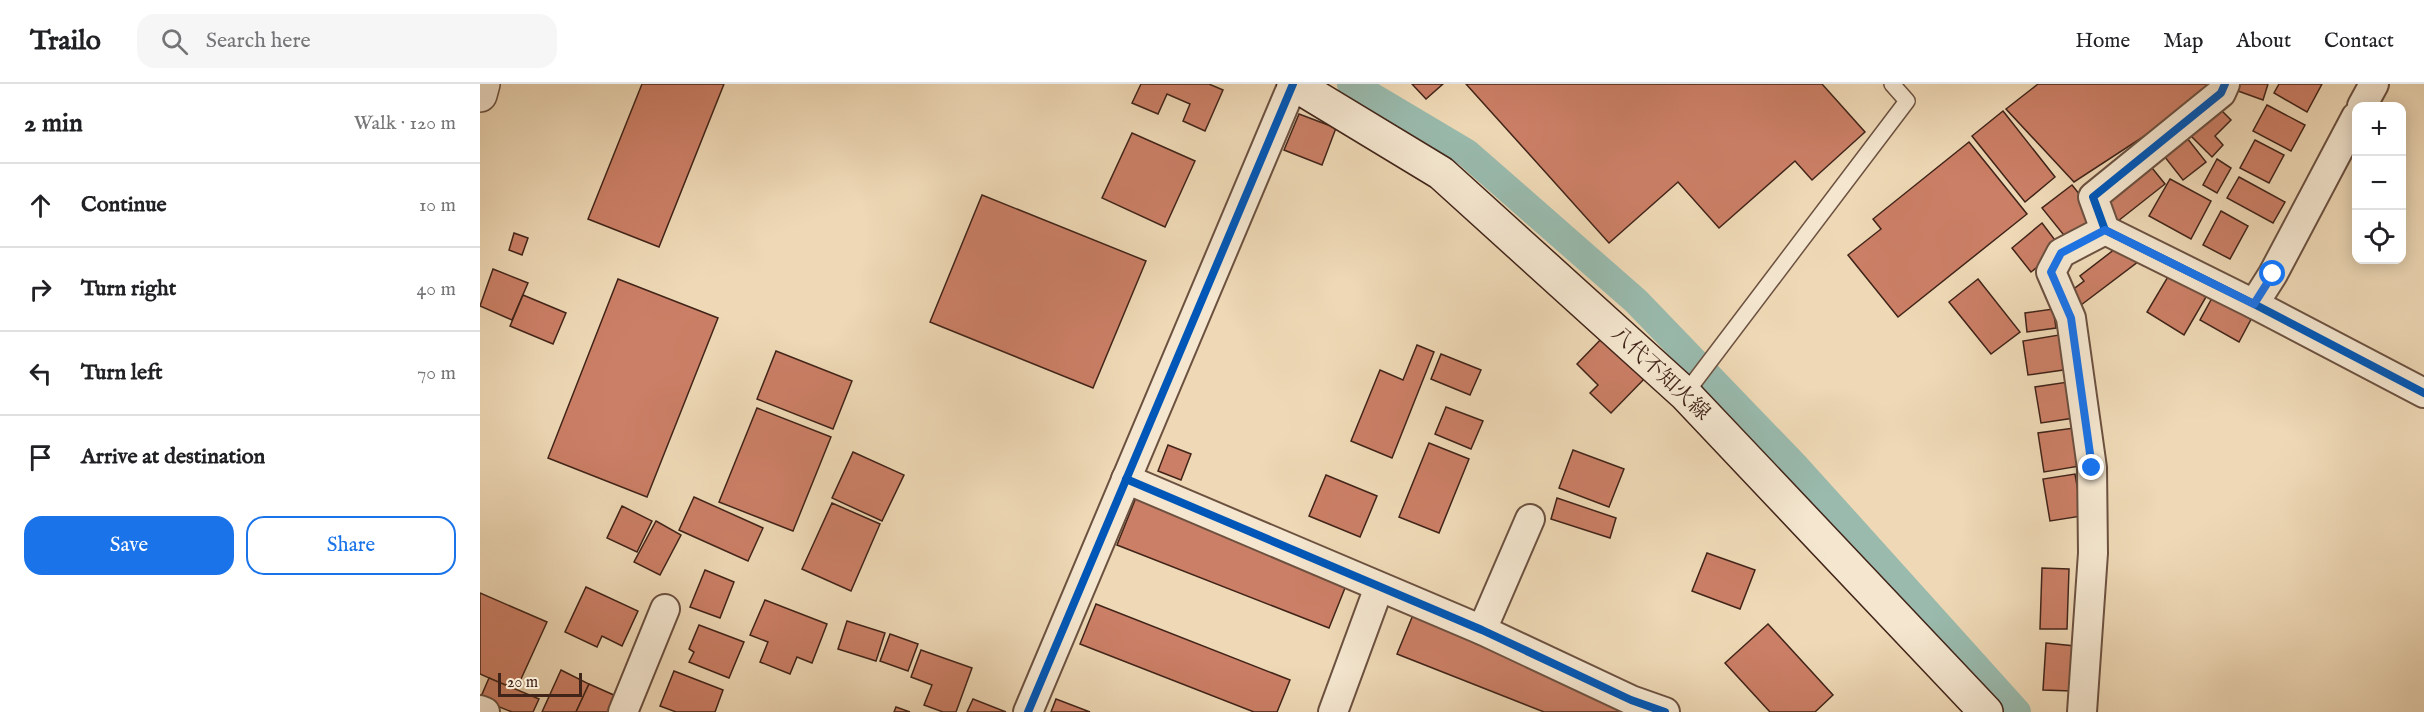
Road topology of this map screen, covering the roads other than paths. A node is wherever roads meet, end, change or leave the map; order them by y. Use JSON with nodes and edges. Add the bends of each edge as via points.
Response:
{"nodes":[{"id":1,"x":483,"y":84,"type":"edge"},
{"id":2,"x":1294,"y":84,"type":"edge"},
{"id":3,"x":1892,"y":84,"type":"edge"},
{"id":4,"x":2225,"y":84,"type":"edge"},
{"id":5,"x":2374,"y":84,"type":"edge"},
{"id":6,"x":480,"y":95,"type":"edge"},
{"id":7,"x":2364,"y":102,"type":"edge"},
{"id":8,"x":2352,"y":125,"type":"edge"},
{"id":9,"x":2105,"y":230,"type":"junction"},
{"id":10,"x":2254,"y":304,"type":"junction"},
{"id":11,"x":1690,"y":387,"type":"junction"},
{"id":12,"x":2424,"y":393,"type":"edge"},
{"id":13,"x":1126,"y":479,"type":"junction"},
{"id":14,"x":1530,"y":519,"type":"dead end"},
{"id":15,"x":1378,"y":587,"type":"junction"},
{"id":16,"x":665,"y":609,"type":"dead end"},
{"id":17,"x":1482,"y":630,"type":"junction"},
{"id":18,"x":1628,"y":706,"type":"edge"},
{"id":19,"x":480,"y":710,"type":"edge"},
{"id":20,"x":485,"y":712,"type":"edge"},
{"id":21,"x":622,"y":712,"type":"edge"},
{"id":22,"x":1028,"y":712,"type":"edge"},
{"id":23,"x":1333,"y":712,"type":"edge"},
{"id":24,"x":1665,"y":712,"type":"edge"},
{"id":25,"x":1986,"y":712,"type":"edge"},
{"id":26,"x":2082,"y":712,"type":"edge"}],
"edges":[{"from":1,"to":6,"type":"main road"},
{"from":2,"to":11,"type":"main road","name":"八代不知火線","via":[[1441,173]]},
{"from":2,"to":13,"type":"street"},
{"from":3,"to":11,"type":"lane","via":[[1907,101]]},
{"from":4,"to":9,"type":"street","via":[[2221,93],[2093,197]]},
{"from":5,"to":7,"type":"street"},
{"from":8,"to":10,"type":"street"},
{"from":9,"to":10,"type":"street"},
{"from":9,"to":26,"type":"street","via":[[2061,253],[2051,272],[2071,318],[2092,468],[2093,553]]},
{"from":10,"to":12,"type":"street"},
{"from":11,"to":25,"type":"main road","name":"八代不知火線"},
{"from":13,"to":15,"type":"street"},
{"from":13,"to":22,"type":"street"},
{"from":14,"to":17,"type":"street"},
{"from":15,"to":17,"type":"street"},
{"from":15,"to":23,"type":"street"},
{"from":16,"to":21,"type":"street"},
{"from":17,"to":18,"type":"street"},
{"from":18,"to":24,"type":"street"},
{"from":19,"to":20,"type":"street"}]}
